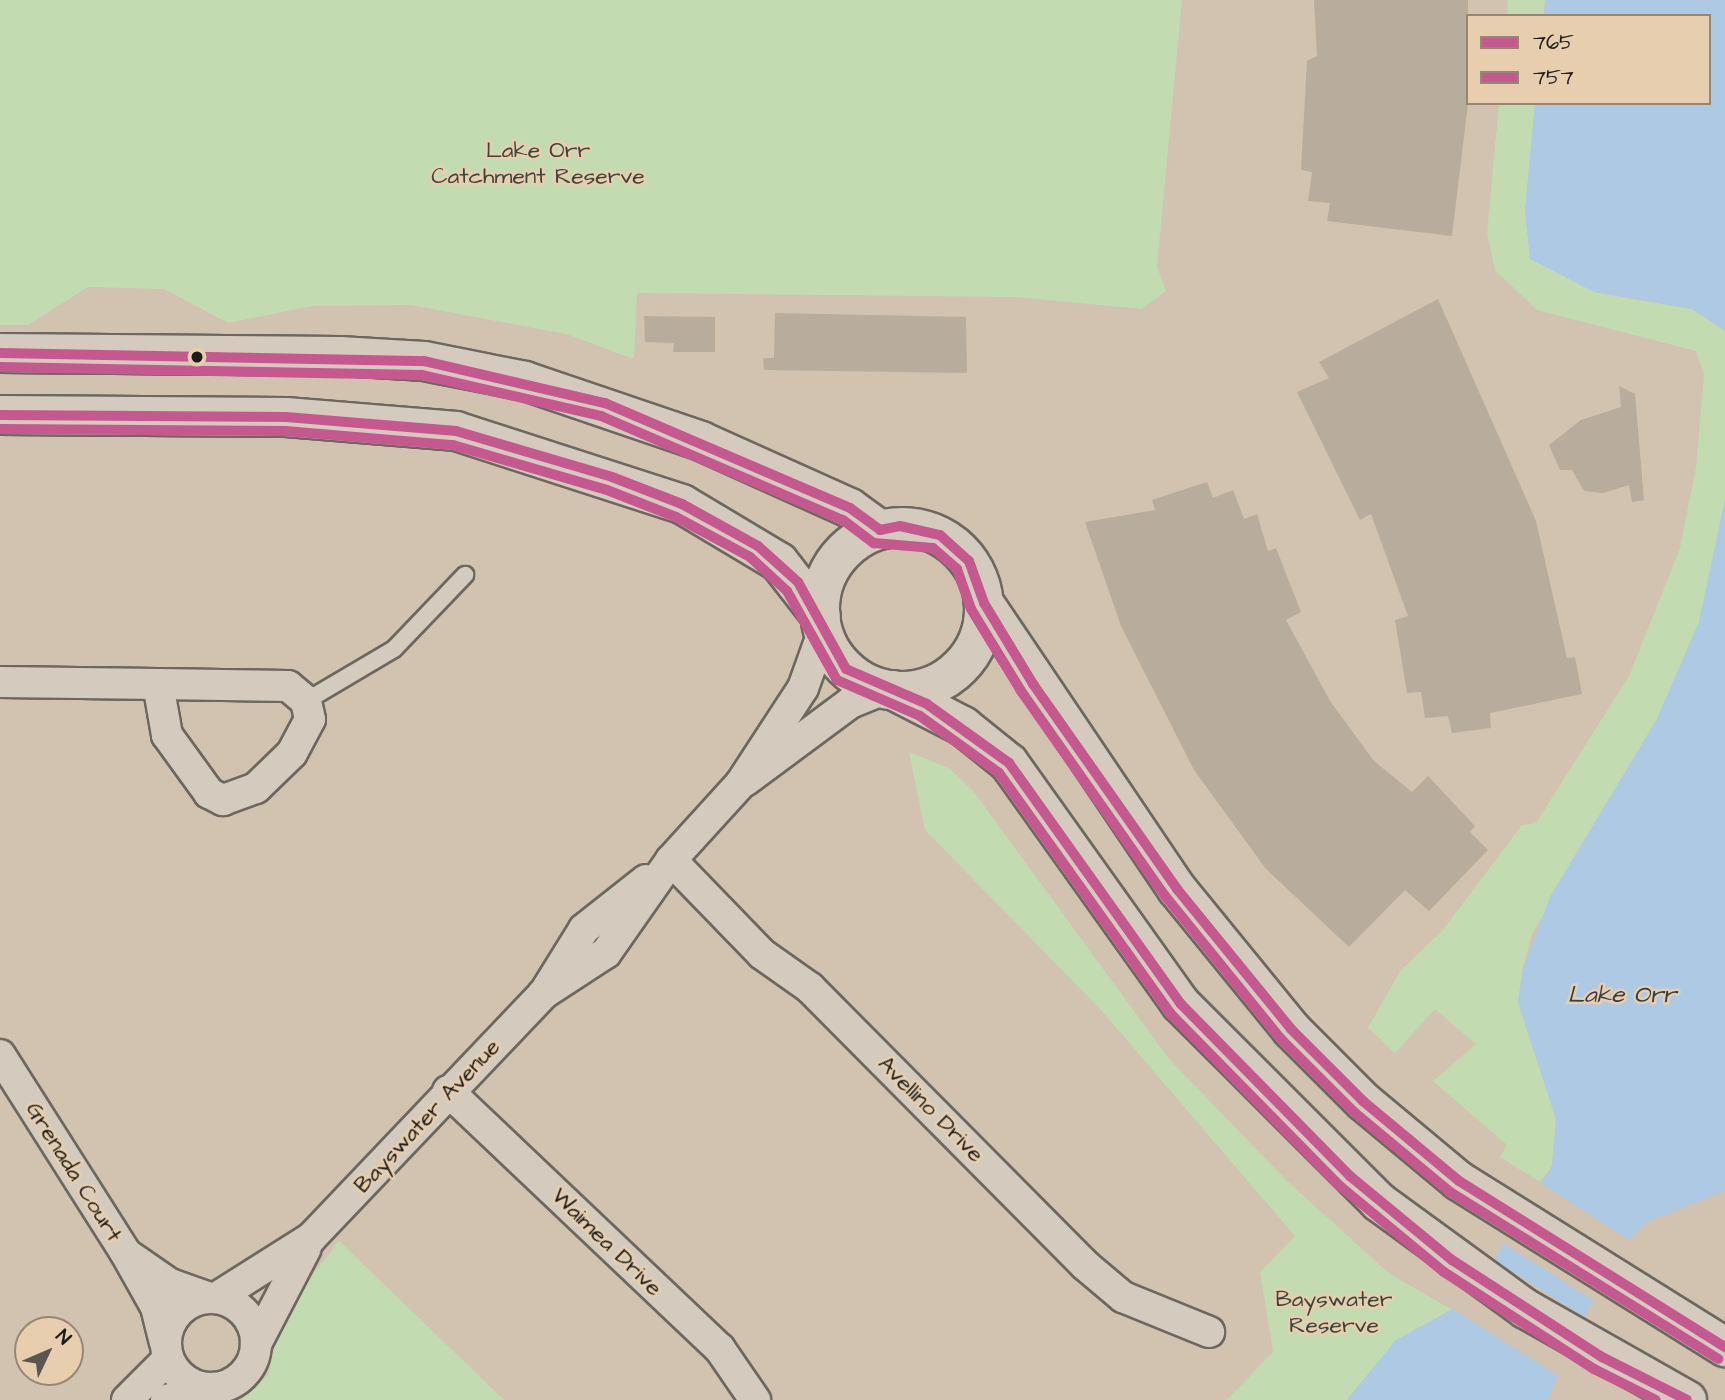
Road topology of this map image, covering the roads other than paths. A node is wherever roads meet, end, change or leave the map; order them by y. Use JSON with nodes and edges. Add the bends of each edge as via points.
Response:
{"nodes":[{"id":1,"x":0,"y":353,"type":"edge"},
{"id":2,"x":0,"y":415,"type":"edge"},
{"id":3,"x":880,"y":530,"type":"junction"},
{"id":4,"x":465,"y":575,"type":"dead end"},
{"id":5,"x":984,"y":603,"type":"junction"},
{"id":6,"x":822,"y":624,"type":"junction"},
{"id":7,"x":0,"y":682,"type":"edge"},
{"id":8,"x":158,"y":684,"type":"junction"},
{"id":9,"x":889,"y":690,"type":"junction"},
{"id":10,"x":306,"y":701,"type":"junction"},
{"id":11,"x":741,"y":783,"type":"junction"},
{"id":12,"x":671,"y":860,"type":"junction"},
{"id":13,"x":0,"y":1055,"type":"edge"},
{"id":14,"x":448,"y":1091,"type":"junction"},
{"id":15,"x":312,"y":1238,"type":"junction"},
{"id":16,"x":125,"y":1252,"type":"junction"},
{"id":17,"x":213,"y":1298,"type":"junction"},
{"id":18,"x":1209,"y":1332,"type":"dead end"},
{"id":19,"x":256,"y":1344,"type":"junction"},
{"id":20,"x":1725,"y":1346,"type":"edge"},
{"id":21,"x":167,"y":1351,"type":"junction"},
{"id":22,"x":213,"y":1388,"type":"junction"},
{"id":23,"x":127,"y":1400,"type":"edge"},
{"id":24,"x":166,"y":1400,"type":"edge"},
{"id":25,"x":755,"y":1400,"type":"edge"},
{"id":26,"x":1687,"y":1400,"type":"edge"}],
"edges":[{"from":1,"to":3,"type":"main road","via":[[340,356],[424,361],[525,381],[701,441],[850,508]]},
{"from":2,"to":6,"type":"main road","via":[[286,417],[456,431],[682,504],[779,562]]},
{"from":3,"to":5,"type":"main road","via":[[920,528],[956,546],[978,578]]},
{"from":3,"to":6,"type":"main road","via":[[854,541],[835,562],[823,587]]},
{"from":4,"to":10,"type":"lane","via":[[394,649]]},
{"from":5,"to":9,"type":"main road","via":[[983,626],[960,668],[940,682]]},
{"from":5,"to":20,"type":"main road","via":[[1060,722],[1252,985],[1363,1101],[1489,1202],[1641,1299]]},
{"from":6,"to":9,"type":"main road","via":[[846,669]]},
{"from":6,"to":11,"type":"street","name":"Bayswater Avenue","via":[[803,688]]},
{"from":7,"to":8,"type":"street"},
{"from":8,"to":10,"type":"street","via":[[271,682]]},
{"from":8,"to":10,"type":"street","via":[[167,735],[209,793],[223,800],[256,788],[292,753],[310,719]]},
{"from":9,"to":11,"type":"street","name":"Bayswater Avenue","via":[[850,703]]},
{"from":9,"to":26,"type":"main road","via":[[963,726],[1009,763],[1205,1033],[1350,1176],[1452,1260],[1602,1357]]},
{"from":11,"to":12,"type":"street","name":"Bayswater Avenue"},
{"from":12,"to":14,"type":"street","name":"Bayswater Avenue","via":[[584,929],[544,994]]},
{"from":12,"to":18,"type":"street","name":"Avellino Drive","via":[[762,954],[810,988],[1085,1265],[1123,1297]]},
{"from":13,"to":16,"type":"street","name":"Grenada Court"},
{"from":14,"to":15,"type":"street","name":"Bayswater Avenue"},
{"from":14,"to":25,"type":"street","name":"Waimea Drive","via":[[720,1349]]},
{"from":15,"to":17,"type":"street","name":"Bayswater Avenue"},
{"from":15,"to":19,"type":"street","name":"Bayswater Avenue"},
{"from":16,"to":17,"type":"street","name":"Grenada Court","via":[[170,1284]]},
{"from":16,"to":21,"type":"street","name":"Grenada Court","via":[[156,1307]]},
{"from":17,"to":19,"type":"street","via":[[240,1309]]},
{"from":17,"to":21,"type":"street","name":"Bayswater Avenue","via":[[184,1307]]},
{"from":19,"to":22,"type":"street","name":"Bayswater Avenue","via":[[248,1370]]},
{"from":21,"to":22,"type":"street","via":[[186,1381]]},
{"from":21,"to":23,"type":"street","name":"Bayswater Avenue"},
{"from":22,"to":24,"type":"street","name":"Bayswater Avenue"}]}
